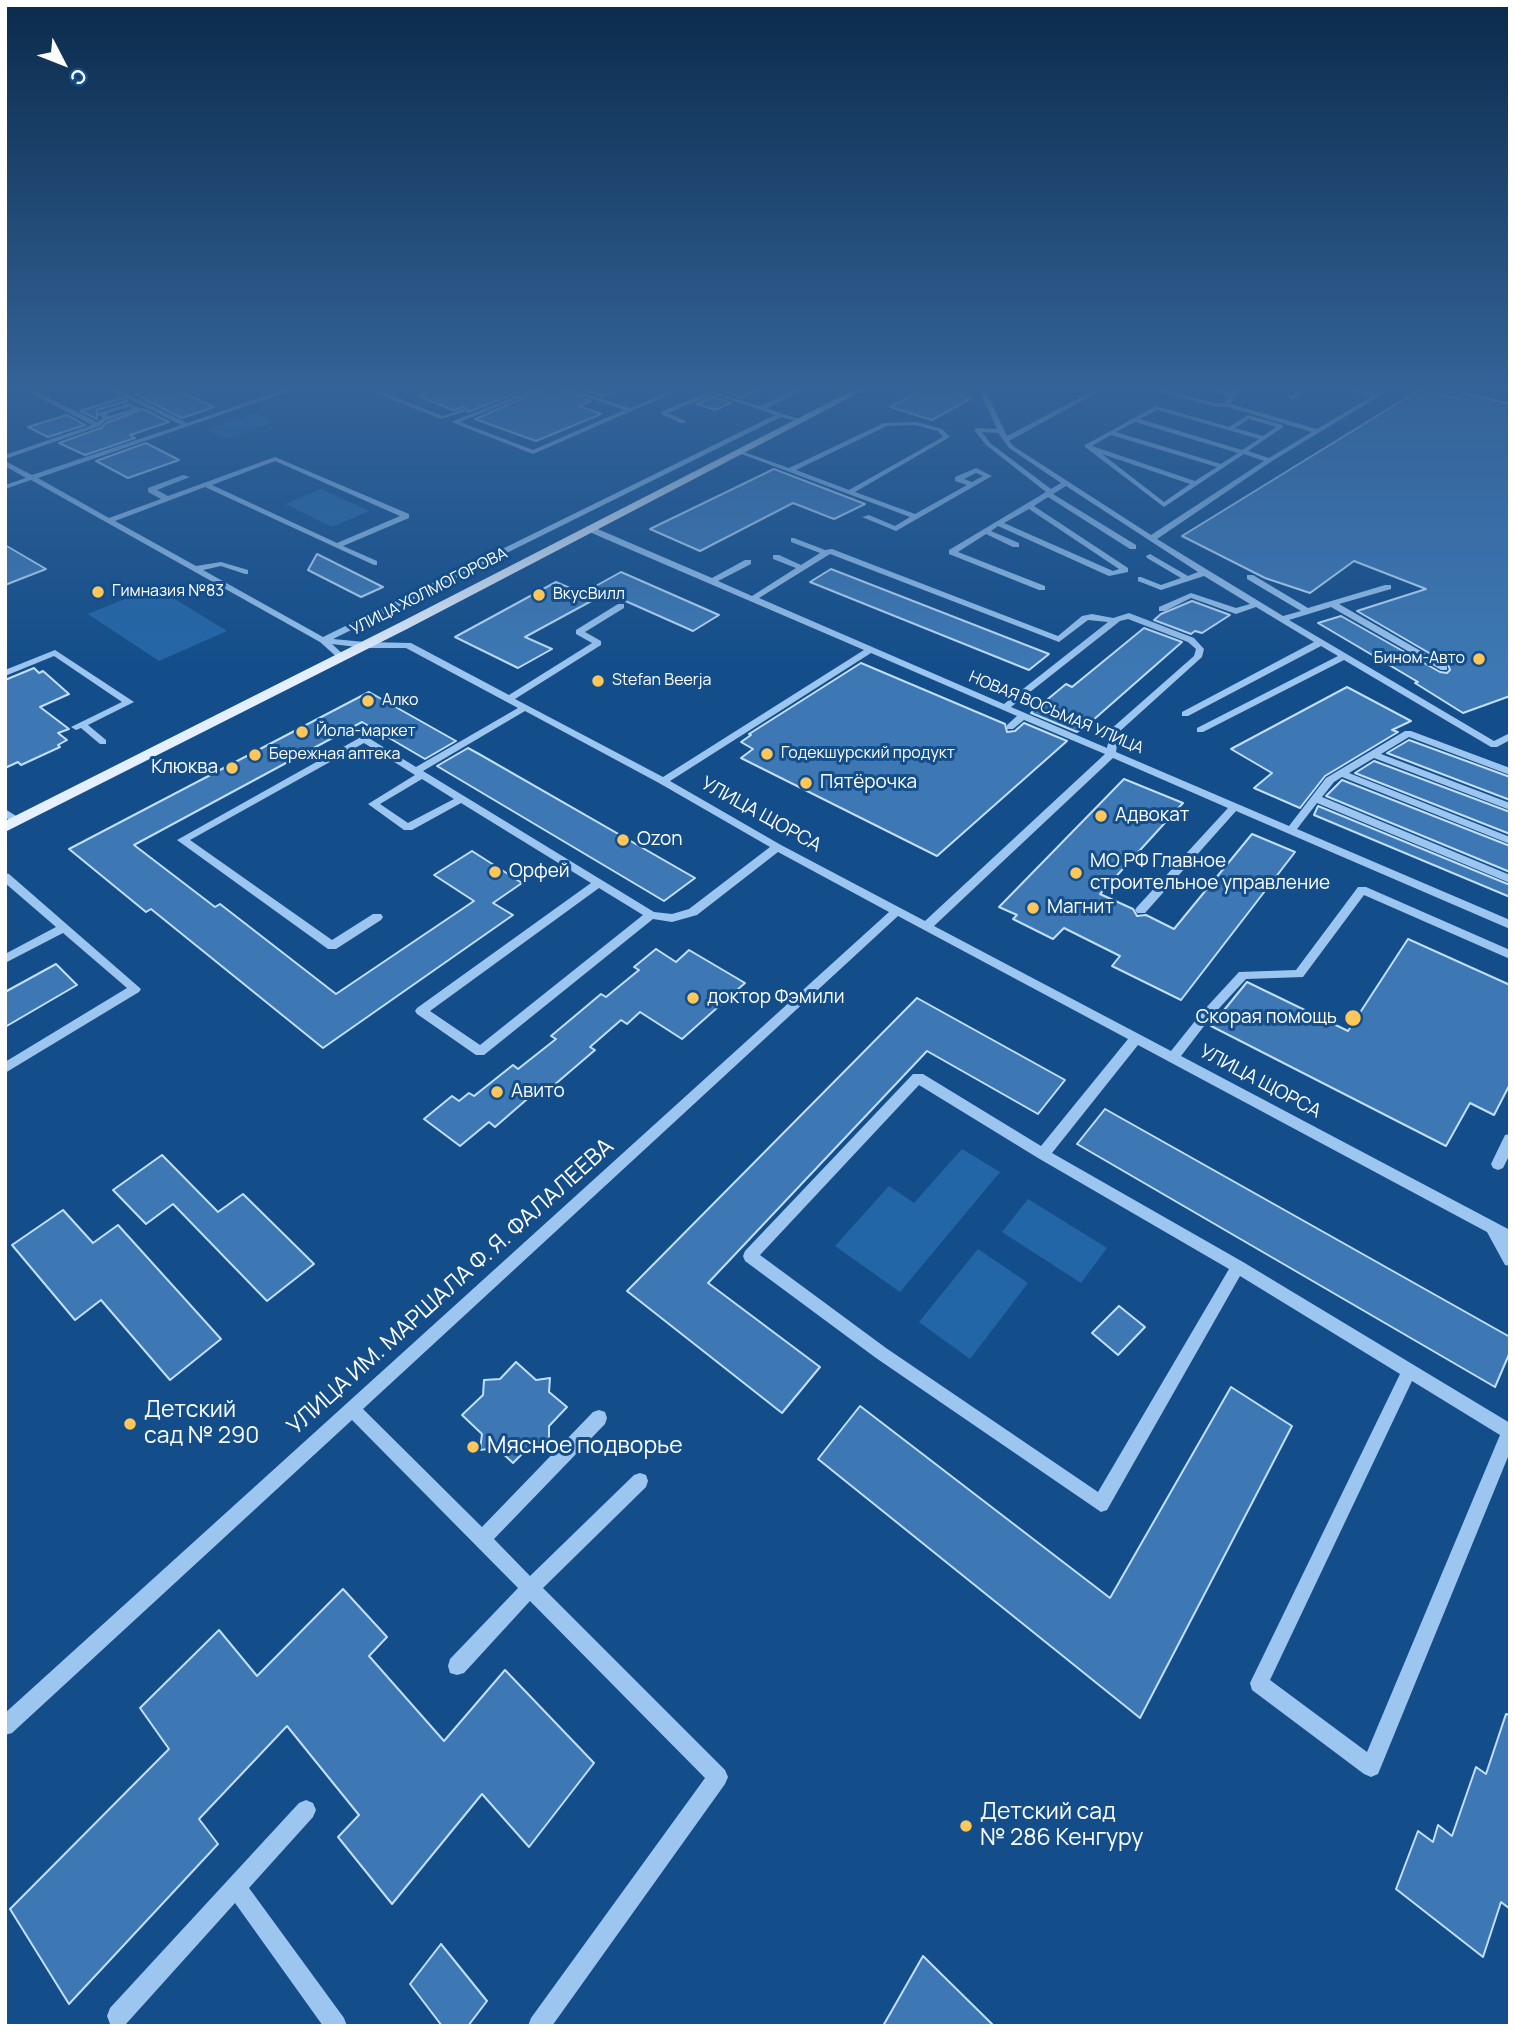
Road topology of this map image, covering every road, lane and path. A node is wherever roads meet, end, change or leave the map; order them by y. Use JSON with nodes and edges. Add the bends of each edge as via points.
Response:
{"nodes":[{"id":1,"x":24,"y":481,"type":"edge"},
{"id":2,"x":37,"y":481,"type":"edge"},
{"id":3,"x":176,"y":481,"type":"edge"},
{"id":4,"x":217,"y":481,"type":"edge"},
{"id":5,"x":325,"y":481,"type":"edge"},
{"id":6,"x":646,"y":481,"type":"edge"},
{"id":7,"x":684,"y":481,"type":"edge"},
{"id":8,"x":820,"y":481,"type":"edge"},
{"id":9,"x":870,"y":481,"type":"edge"},
{"id":10,"x":1034,"y":481,"type":"edge"},
{"id":11,"x":1063,"y":481,"type":"edge"},
{"id":12,"x":1132,"y":481,"type":"edge"},
{"id":13,"x":1187,"y":481,"type":"edge"},
{"id":14,"x":1201,"y":481,"type":"edge"},
{"id":15,"x":1239,"y":481,"type":"edge"},
{"id":16,"x":1066,"y":483,"type":"junction"},
{"id":17,"x":1196,"y":484,"type":"junction"},
{"id":18,"x":206,"y":485,"type":"junction"},
{"id":19,"x":972,"y":485,"type":"dead end"},
{"id":20,"x":5,"y":487,"type":"edge"},
{"id":21,"x":850,"y":492,"type":"junction"},
{"id":22,"x":1049,"y":493,"type":"junction"},
{"id":23,"x":167,"y":499,"type":"junction"},
{"id":24,"x":1029,"y":506,"type":"junction"},
{"id":25,"x":866,"y":517,"type":"dead end"},
{"id":26,"x":916,"y":517,"type":"junction"},
{"id":27,"x":108,"y":521,"type":"junction"},
{"id":28,"x":998,"y":523,"type":"junction"},
{"id":29,"x":590,"y":529,"type":"junction"},
{"id":30,"x":985,"y":531,"type":"junction"},
{"id":31,"x":1151,"y":539,"type":"junction"},
{"id":32,"x":794,"y":540,"type":"dead end"},
{"id":33,"x":339,"y":545,"type":"junction"},
{"id":34,"x":1016,"y":545,"type":"dead end"},
{"id":35,"x":1133,"y":547,"type":"dead end"},
{"id":36,"x":826,"y":553,"type":"junction"},
{"id":37,"x":1150,"y":556,"type":"dead end"},
{"id":38,"x":776,"y":557,"type":"dead end"},
{"id":39,"x":748,"y":562,"type":"dead end"},
{"id":40,"x":374,"y":563,"type":"dead end"},
{"id":41,"x":802,"y":568,"type":"junction"},
{"id":42,"x":194,"y":569,"type":"junction"},
{"id":43,"x":245,"y":572,"type":"dead end"},
{"id":44,"x":1204,"y":573,"type":"junction"},
{"id":45,"x":1250,"y":577,"type":"dead end"},
{"id":46,"x":1141,"y":579,"type":"dead end"},
{"id":47,"x":1188,"y":579,"type":"junction"},
{"id":48,"x":712,"y":582,"type":"junction"},
{"id":49,"x":1388,"y":587,"type":"dead end"},
{"id":50,"x":1042,"y":589,"type":"dead end"},
{"id":51,"x":752,"y":599,"type":"junction"},
{"id":52,"x":1257,"y":604,"type":"junction"},
{"id":53,"x":1332,"y":604,"type":"junction"},
{"id":54,"x":621,"y":606,"type":"dead end"},
{"id":55,"x":1162,"y":609,"type":"dead end"},
{"id":56,"x":1307,"y":611,"type":"junction"},
{"id":57,"x":1282,"y":619,"type":"junction"},
{"id":58,"x":1111,"y":621,"type":"junction"},
{"id":59,"x":1141,"y":624,"type":"dead end"},
{"id":60,"x":402,"y":626,"type":"junction"},
{"id":61,"x":323,"y":640,"type":"junction"},
{"id":62,"x":1321,"y":642,"type":"junction"},
{"id":63,"x":365,"y":645,"type":"junction"},
{"id":64,"x":408,"y":645,"type":"junction"},
{"id":65,"x":870,"y":650,"type":"junction"},
{"id":66,"x":1345,"y":656,"type":"junction"},
{"id":67,"x":342,"y":657,"type":"junction"},
{"id":68,"x":1444,"y":668,"type":"dead end"},
{"id":69,"x":5,"y":673,"type":"edge"},
{"id":70,"x":510,"y":698,"type":"junction"},
{"id":71,"x":526,"y":707,"type":"junction"},
{"id":72,"x":1004,"y":708,"type":"junction"},
{"id":73,"x":1185,"y":714,"type":"dead end"},
{"id":74,"x":1023,"y":716,"type":"junction"},
{"id":75,"x":79,"y":726,"type":"joint"},
{"id":76,"x":1010,"y":727,"type":"dead end"},
{"id":77,"x":1200,"y":730,"type":"dead end"},
{"id":78,"x":1510,"y":736,"type":"edge"},
{"id":79,"x":103,"y":742,"type":"dead end"},
{"id":80,"x":1111,"y":754,"type":"junction"},
{"id":81,"x":1373,"y":754,"type":"junction"},
{"id":82,"x":1510,"y":772,"type":"edge"},
{"id":83,"x":419,"y":773,"type":"junction"},
{"id":84,"x":1341,"y":773,"type":"junction"},
{"id":85,"x":663,"y":781,"type":"junction"},
{"id":86,"x":1315,"y":798,"type":"junction"},
{"id":87,"x":461,"y":799,"type":"junction"},
{"id":88,"x":1234,"y":807,"type":"junction"},
{"id":89,"x":1510,"y":807,"type":"edge"},
{"id":90,"x":9,"y":820,"type":"edge"},
{"id":91,"x":1290,"y":831,"type":"junction"},
{"id":92,"x":1510,"y":841,"type":"edge"},
{"id":93,"x":777,"y":847,"type":"junction"},
{"id":94,"x":5,"y":877,"type":"edge"},
{"id":95,"x":1510,"y":879,"type":"edge"},
{"id":96,"x":599,"y":883,"type":"junction"},
{"id":97,"x":1141,"y":910,"type":"dead end"},
{"id":98,"x":897,"y":911,"type":"junction"},
{"id":99,"x":650,"y":915,"type":"junction"},
{"id":100,"x":377,"y":917,"type":"dead end"},
{"id":101,"x":1510,"y":925,"type":"edge"},
{"id":102,"x":926,"y":927,"type":"junction"},
{"id":103,"x":64,"y":928,"type":"junction"},
{"id":104,"x":1510,"y":955,"type":"edge"},
{"id":105,"x":5,"y":960,"type":"edge"},
{"id":106,"x":1137,"y":1037,"type":"junction"},
{"id":107,"x":1173,"y":1057,"type":"junction"},
{"id":108,"x":5,"y":1068,"type":"edge"},
{"id":109,"x":1510,"y":1139,"type":"edge"},
{"id":110,"x":1043,"y":1154,"type":"junction"},
{"id":111,"x":1498,"y":1164,"type":"dead end"},
{"id":112,"x":1492,"y":1228,"type":"junction"},
{"id":113,"x":1510,"y":1237,"type":"edge"},
{"id":114,"x":1510,"y":1260,"type":"edge"},
{"id":115,"x":1238,"y":1267,"type":"junction"},
{"id":116,"x":1409,"y":1371,"type":"junction"},
{"id":117,"x":352,"y":1409,"type":"junction"},
{"id":118,"x":599,"y":1418,"type":"dead end"},
{"id":119,"x":1510,"y":1432,"type":"edge"},
{"id":120,"x":640,"y":1481,"type":"dead end"},
{"id":121,"x":482,"y":1539,"type":"junction"},
{"id":122,"x":530,"y":1588,"type":"junction"},
{"id":123,"x":457,"y":1666,"type":"dead end"},
{"id":124,"x":5,"y":1726,"type":"edge"},
{"id":125,"x":306,"y":1810,"type":"dead end"},
{"id":126,"x":236,"y":1887,"type":"junction"},
{"id":127,"x":118,"y":2016,"type":"dead end"},
{"id":128,"x":336,"y":2026,"type":"edge"},
{"id":129,"x":539,"y":2026,"type":"edge"}],
"edges":[{"from":1,"to":20,"type":"street"},
{"from":2,"to":27,"type":"street","name":"УЛИЦА ЩОРСА"},
{"from":3,"to":23,"type":"street","via":[[151,490]]},
{"from":4,"to":18,"type":"street"},
{"from":5,"to":33,"type":"street","via":[[406,516]]},
{"from":6,"to":61,"type":"street"},
{"from":7,"to":29,"type":"main road","name":"УЛИЦА ХОЛМОГОРОВА"},
{"from":8,"to":21,"type":"street"},
{"from":9,"to":21,"type":"street"},
{"from":10,"to":22,"type":"street"},
{"from":11,"to":16,"type":"street"},
{"from":12,"to":17,"type":"street","via":[[1164,506]]},
{"from":13,"to":17,"type":"street"},
{"from":14,"to":17,"type":"street"},
{"from":15,"to":31,"type":"street"},
{"from":16,"to":22,"type":"street"},
{"from":16,"to":31,"type":"street"},
{"from":18,"to":23,"type":"street"},
{"from":18,"to":33,"type":"street"},
{"from":19,"to":26,"type":"street"},
{"from":21,"to":26,"type":"street"},
{"from":22,"to":24,"type":"street"},
{"from":22,"to":35,"type":"street"},
{"from":23,"to":27,"type":"street"},
{"from":24,"to":28,"type":"street"},
{"from":24,"to":28,"type":"street","via":[[1125,570],[1112,574]]},
{"from":25,"to":26,"type":"street","via":[[896,529]]},
{"from":27,"to":42,"type":"street","name":"УЛИЦА ЩОРСА"},
{"from":28,"to":30,"type":"street"},
{"from":29,"to":48,"type":"street","name":"НОВАЯ ВОСЬМАЯ УЛИЦА"},
{"from":29,"to":60,"type":"main road","name":"УЛИЦА ХОЛМОГОРОВА"},
{"from":30,"to":34,"type":"street"},
{"from":30,"to":50,"type":"street","via":[[951,552]]},
{"from":31,"to":44,"type":"street"},
{"from":32,"to":36,"type":"street"},
{"from":33,"to":40,"type":"street"},
{"from":36,"to":41,"type":"street"},
{"from":36,"to":58,"type":"street","via":[[1059,639],[1085,618]]},
{"from":37,"to":47,"type":"street"},
{"from":38,"to":41,"type":"street"},
{"from":39,"to":48,"type":"street"},
{"from":41,"to":51,"type":"street"},
{"from":42,"to":43,"type":"street","via":[[221,564]]},
{"from":42,"to":61,"type":"street","name":"УЛИЦА ЩОРСА"},
{"from":44,"to":47,"type":"street"},
{"from":44,"to":52,"type":"street"},
{"from":45,"to":56,"type":"street"},
{"from":46,"to":47,"type":"street","via":[[1161,589]]},
{"from":48,"to":51,"type":"street","name":"НОВАЯ ВОСЬМАЯ УЛИЦА"},
{"from":49,"to":53,"type":"street"},
{"from":51,"to":65,"type":"street","name":"НОВАЯ ВОСЬМАЯ УЛИЦА"},
{"from":52,"to":55,"type":"street","via":[[1236,611],[1191,595]]},
{"from":52,"to":57,"type":"street"},
{"from":53,"to":56,"type":"street"},
{"from":53,"to":68,"type":"street"},
{"from":54,"to":70,"type":"street","via":[[579,632],[598,643]]},
{"from":56,"to":57,"type":"street"},
{"from":57,"to":62,"type":"street"},
{"from":58,"to":59,"type":"street"},
{"from":58,"to":72,"type":"street"},
{"from":58,"to":80,"type":"street","via":[[1129,616],[1191,640],[1200,649],[1198,657],[1114,731]]},
{"from":60,"to":63,"type":"main road","name":"УЛИЦА ХОЛМОГОРОВА"},
{"from":60,"to":64,"type":"street"},
{"from":61,"to":63,"type":"street","name":"УЛИЦА ЩОРСА"},
{"from":61,"to":67,"type":"street"},
{"from":62,"to":66,"type":"street"},
{"from":62,"to":73,"type":"street"},
{"from":63,"to":64,"type":"street","name":"УЛИЦА ЩОРСА"},
{"from":63,"to":67,"type":"main road","name":"УЛИЦА ХОЛМОГОРОВА"},
{"from":64,"to":70,"type":"street","name":"УЛИЦА ЩОРСА"},
{"from":65,"to":72,"type":"street","name":"НОВАЯ ВОСЬМАЯ УЛИЦА"},
{"from":65,"to":85,"type":"street"},
{"from":66,"to":77,"type":"street"},
{"from":66,"to":78,"type":"street","via":[[1494,745]]},
{"from":67,"to":90,"type":"main road","name":"УЛИЦА ХОЛМОГОРОВА"},
{"from":69,"to":75,"type":"street","via":[[55,653],[129,702]]},
{"from":70,"to":71,"type":"street","name":"УЛИЦА ЩОРСА"},
{"from":71,"to":83,"type":"street"},
{"from":71,"to":85,"type":"street","name":"УЛИЦА ЩОРСА"},
{"from":72,"to":74,"type":"street","name":"НОВАЯ ВОСЬМАЯ УЛИЦА"},
{"from":74,"to":76,"type":"street"},
{"from":74,"to":80,"type":"street","name":"НОВАЯ ВОСЬМАЯ УЛИЦА"},
{"from":75,"to":79,"type":"street"},
{"from":80,"to":88,"type":"street","name":"НОВАЯ ВОСЬМАЯ УЛИЦА"},
{"from":80,"to":102,"type":"street"},
{"from":81,"to":82,"type":"street","via":[[1408,733]]},
{"from":81,"to":84,"type":"street"},
{"from":81,"to":89,"type":"street"},
{"from":83,"to":87,"type":"street"},
{"from":83,"to":87,"type":"street","via":[[373,804],[408,828]]},
{"from":83,"to":100,"type":"street","via":[[364,739],[182,841],[332,946]]},
{"from":84,"to":86,"type":"street"},
{"from":84,"to":92,"type":"street"},
{"from":85,"to":93,"type":"street","name":"УЛИЦА ЩОРСА"},
{"from":86,"to":91,"type":"street"},
{"from":86,"to":95,"type":"street"},
{"from":87,"to":96,"type":"street"},
{"from":88,"to":91,"type":"street","name":"НОВАЯ ВОСЬМАЯ УЛИЦА"},
{"from":88,"to":97,"type":"street"},
{"from":91,"to":101,"type":"street","name":"НОВАЯ ВОСЬМАЯ УЛИЦА"},
{"from":93,"to":98,"type":"street","name":"УЛИЦА ЩОРСА"},
{"from":93,"to":99,"type":"street","via":[[693,912],[672,918]]},
{"from":94,"to":103,"type":"street"},
{"from":96,"to":99,"type":"street"},
{"from":96,"to":99,"type":"street","via":[[421,1011],[480,1052]]},
{"from":98,"to":102,"type":"street","name":"УЛИЦА ЩОРСА"},
{"from":98,"to":117,"type":"street","name":"УЛИЦА ИМ. МАРШАЛА Ф. Я. ФАЛАЛЕЕВА"},
{"from":102,"to":106,"type":"street","name":"УЛИЦА ЩОРСА"},
{"from":103,"to":105,"type":"street"},
{"from":103,"to":108,"type":"street","via":[[135,989]]},
{"from":104,"to":107,"type":"street","via":[[1362,890],[1299,974],[1243,975]]},
{"from":106,"to":107,"type":"street","name":"УЛИЦА ЩОРСА"},
{"from":106,"to":110,"type":"street"},
{"from":107,"to":112,"type":"street","name":"УЛИЦА ЩОРСА"},
{"from":109,"to":111,"type":"street"},
{"from":110,"to":115,"type":"street"},
{"from":110,"to":115,"type":"street","via":[[918,1078],[750,1256],[881,1353],[1101,1504]]},
{"from":112,"to":113,"type":"street"},
{"from":112,"to":114,"type":"street"},
{"from":115,"to":116,"type":"street"},
{"from":116,"to":119,"type":"street"},
{"from":116,"to":119,"type":"street","via":[[1259,1683],[1371,1768]]},
{"from":117,"to":121,"type":"street"},
{"from":117,"to":124,"type":"street","name":"УЛИЦА ИМ. МАРШАЛА Ф. Я. ФАЛАЛЕЕВА"},
{"from":118,"to":121,"type":"street"},
{"from":120,"to":122,"type":"street"},
{"from":121,"to":122,"type":"street"},
{"from":122,"to":123,"type":"street"},
{"from":122,"to":129,"type":"street","via":[[718,1777]]},
{"from":125,"to":126,"type":"street"},
{"from":126,"to":127,"type":"street"},
{"from":126,"to":128,"type":"street"}]}
